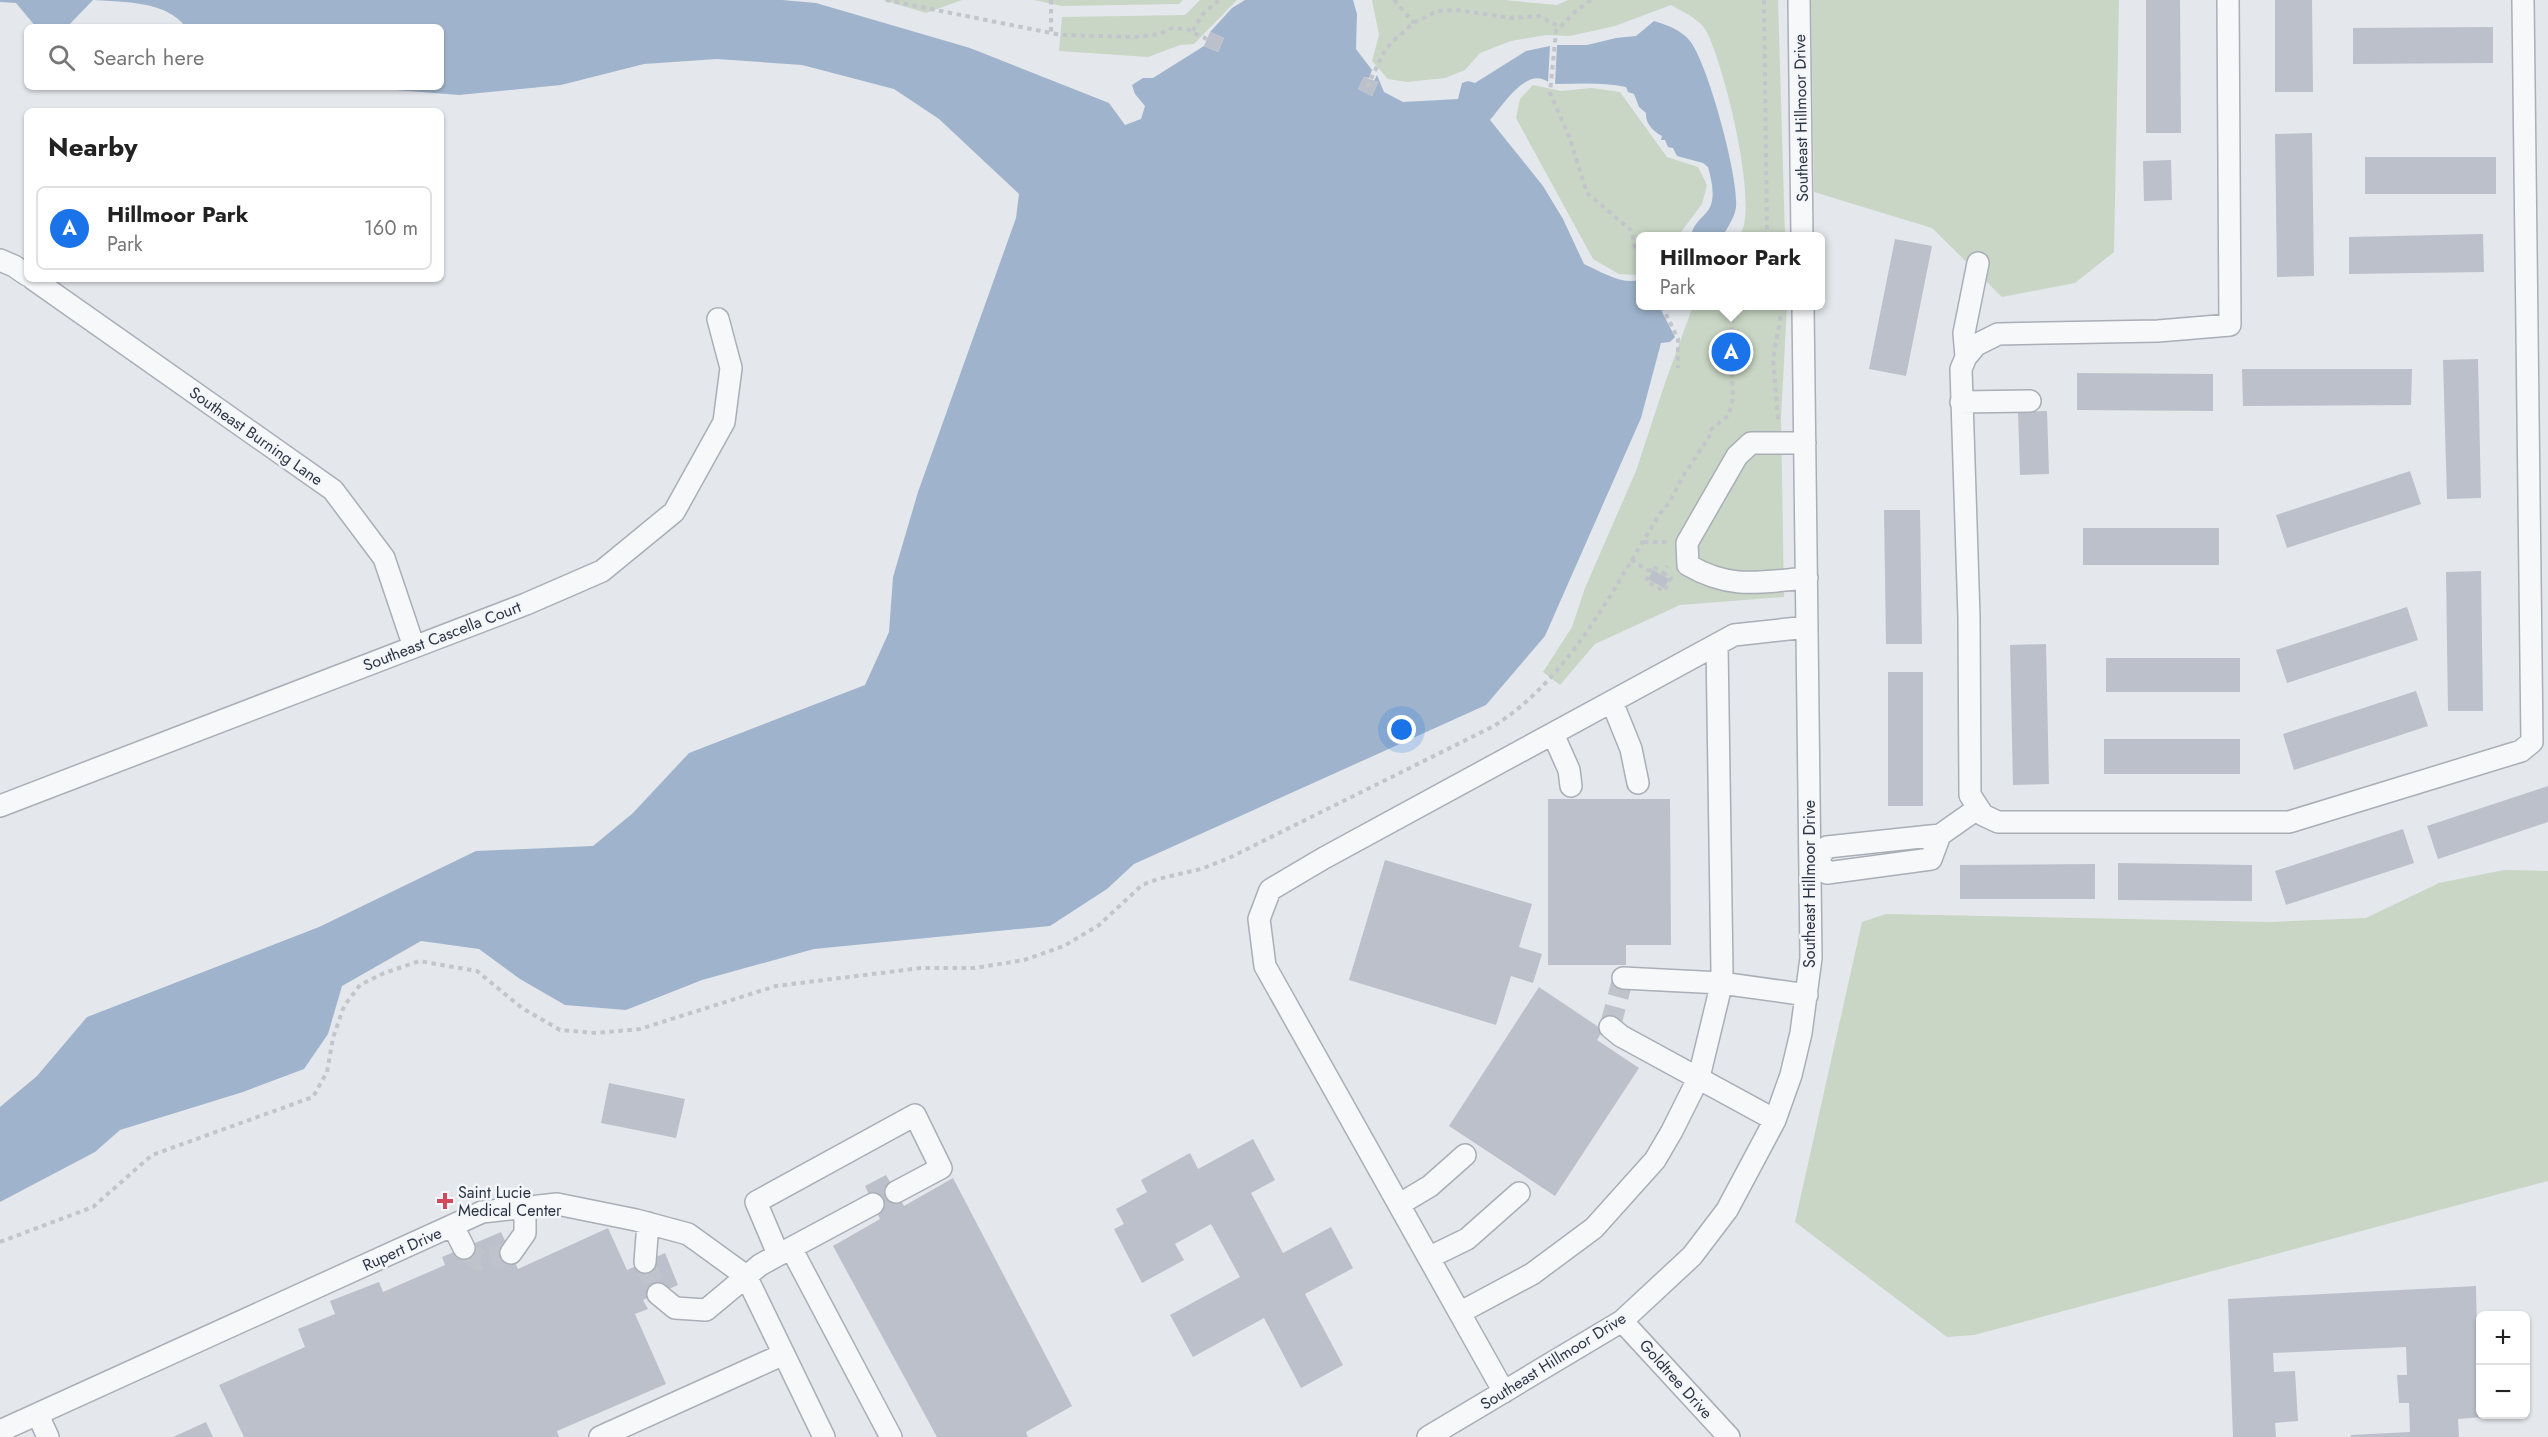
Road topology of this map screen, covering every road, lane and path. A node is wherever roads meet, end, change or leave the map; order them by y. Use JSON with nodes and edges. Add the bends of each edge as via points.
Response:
{"nodes":[{"id":1,"x":886,"y":0,"type":"edge"},
{"id":2,"x":1051,"y":0,"type":"edge"},
{"id":3,"x":1219,"y":0,"type":"edge"},
{"id":4,"x":1394,"y":0,"type":"edge"},
{"id":5,"x":1591,"y":0,"type":"edge"},
{"id":6,"x":1764,"y":0,"type":"edge"},
{"id":7,"x":1799,"y":0,"type":"edge"},
{"id":8,"x":2228,"y":0,"type":"edge"},
{"id":9,"x":2523,"y":0,"type":"edge"},
{"id":10,"x":1414,"y":23,"type":"junction"},
{"id":11,"x":1560,"y":27,"type":"junction"},
{"id":12,"x":1051,"y":33,"type":"junction"},
{"id":13,"x":1195,"y":33,"type":"junction"},
{"id":14,"x":1207,"y":39,"type":"dead end"},
{"id":15,"x":1367,"y":87,"type":"dead end"},
{"id":16,"x":1767,"y":232,"type":"edge"},
{"id":17,"x":1802,"y":232,"type":"edge"},
{"id":18,"x":1636,"y":250,"type":"edge"},
{"id":19,"x":0,"y":260,"type":"edge"},
{"id":20,"x":1978,"y":263,"type":"dead end"},
{"id":21,"x":24,"y":273,"type":"edge"},
{"id":22,"x":37,"y":282,"type":"edge"},
{"id":23,"x":1664,"y":310,"type":"edge"},
{"id":24,"x":1739,"y":310,"type":"edge"},
{"id":25,"x":1781,"y":310,"type":"dead end"},
{"id":26,"x":1803,"y":310,"type":"edge"},
{"id":27,"x":718,"y":319,"type":"dead end"},
{"id":28,"x":1966,"y":357,"type":"junction"},
{"id":29,"x":1678,"y":368,"type":"dead end"},
{"id":30,"x":2030,"y":401,"type":"dead end"},
{"id":31,"x":1961,"y":402,"type":"junction"},
{"id":32,"x":1778,"y":419,"type":"dead end"},
{"id":33,"x":1805,"y":443,"type":"junction"},
{"id":34,"x":1655,"y":541,"type":"dead end"},
{"id":35,"x":1643,"y":542,"type":"junction"},
{"id":36,"x":1631,"y":560,"type":"junction"},
{"id":37,"x":1663,"y":573,"type":"dead end"},
{"id":38,"x":1807,"y":578,"type":"junction"},
{"id":39,"x":1808,"y":627,"type":"junction"},
{"id":40,"x":1717,"y":645,"type":"junction"},
{"id":41,"x":414,"y":646,"type":"junction"},
{"id":42,"x":1612,"y":702,"type":"junction"},
{"id":43,"x":1553,"y":734,"type":"junction"},
{"id":44,"x":1638,"y":783,"type":"dead end"},
{"id":45,"x":1571,"y":786,"type":"dead end"},
{"id":46,"x":0,"y":806,"type":"edge"},
{"id":47,"x":1977,"y":809,"type":"junction"},
{"id":48,"x":1814,"y":861,"type":"junction"},
{"id":49,"x":1623,"y":978,"type":"dead end"},
{"id":50,"x":1721,"y":982,"type":"junction"},
{"id":51,"x":1807,"y":994,"type":"junction"},
{"id":52,"x":1610,"y":1027,"type":"dead end"},
{"id":53,"x":1699,"y":1077,"type":"junction"},
{"id":54,"x":1775,"y":1120,"type":"junction"},
{"id":55,"x":1465,"y":1155,"type":"dead end"},
{"id":56,"x":896,"y":1192,"type":"dead end"},
{"id":57,"x":1519,"y":1193,"type":"dead end"},
{"id":58,"x":873,"y":1204,"type":"dead end"},
{"id":59,"x":1400,"y":1204,"type":"junction"},
{"id":60,"x":525,"y":1208,"type":"junction"},
{"id":61,"x":648,"y":1223,"type":"junction"},
{"id":62,"x":453,"y":1226,"type":"junction"},
{"id":63,"x":0,"y":1242,"type":"edge"},
{"id":64,"x":464,"y":1248,"type":"tunnel mouth"},
{"id":65,"x":784,"y":1251,"type":"junction"},
{"id":66,"x":510,"y":1253,"type":"dead end"},
{"id":67,"x":1430,"y":1257,"type":"junction"},
{"id":68,"x":645,"y":1262,"type":"tunnel mouth"},
{"id":69,"x":746,"y":1276,"type":"junction"},
{"id":70,"x":658,"y":1294,"type":"tunnel mouth"},
{"id":71,"x":1461,"y":1312,"type":"junction"},
{"id":72,"x":1622,"y":1321,"type":"junction"},
{"id":73,"x":784,"y":1354,"type":"junction"},
{"id":74,"x":1504,"y":1392,"type":"junction"},
{"id":75,"x":38,"y":1415,"type":"junction"},
{"id":76,"x":0,"y":1431,"type":"edge"},
{"id":77,"x":48,"y":1437,"type":"edge"},
{"id":78,"x":600,"y":1437,"type":"edge"},
{"id":79,"x":824,"y":1437,"type":"edge"},
{"id":80,"x":891,"y":1437,"type":"edge"},
{"id":81,"x":1428,"y":1437,"type":"edge"},
{"id":82,"x":1729,"y":1437,"type":"edge"}],
"edges":[{"from":1,"to":12,"type":"path"},
{"from":2,"to":12,"type":"path"},
{"from":3,"to":13,"type":"path","via":[[1202,15]]},
{"from":4,"to":10,"type":"path"},
{"from":5,"to":11,"type":"path"},
{"from":6,"to":16,"type":"path"},
{"from":7,"to":17,"type":"street","name":"Southeast Hillmoor Drive"},
{"from":8,"to":28,"type":"street","via":[[2230,326],[1998,334],[1976,345]]},
{"from":9,"to":47,"type":"street","via":[[2532,742],[2521,752],[2289,822],[2008,824],[1991,820]]},
{"from":10,"to":11,"type":"path","via":[[1437,11],[1457,10],[1511,18],[1539,16]]},
{"from":10,"to":15,"type":"path","via":[[1385,51]]},
{"from":11,"to":18,"type":"path","via":[[1554,37],[1550,93],[1587,193],[1632,231]]},
{"from":12,"to":13,"type":"path","via":[[1115,37],[1160,34],[1172,28]]},
{"from":13,"to":14,"type":"path"},
{"from":19,"to":21,"type":"street"},
{"from":20,"to":28,"type":"street","via":[[1964,333]]},
{"from":22,"to":41,"type":"street","name":"Southeast Burning Lane","via":[[333,490],[384,558]]},
{"from":23,"to":29,"type":"path","via":[[1676,336]]},
{"from":24,"to":35,"type":"path","via":[[1730,335],[1733,398],[1728,416],[1710,430],[1670,503]]},
{"from":25,"to":32,"type":"path","via":[[1773,359]]},
{"from":26,"to":33,"type":"street","name":"Southeast Hillmoor Drive"},
{"from":27,"to":41,"type":"street","name":"Southeast Cascella Court","via":[[731,368],[724,422],[674,512],[602,571]]},
{"from":28,"to":31,"type":"street","via":[[1961,369]]},
{"from":30,"to":31,"type":"street"},
{"from":31,"to":47,"type":"street","via":[[1969,617],[1970,795]]},
{"from":33,"to":38,"type":"street","name":"Southeast Hillmoor Drive"},
{"from":33,"to":38,"type":"street","via":[[1751,443],[1737,456],[1687,543],[1688,565],[1708,576],[1750,583]]},
{"from":34,"to":35,"type":"path"},
{"from":35,"to":36,"type":"path"},
{"from":36,"to":37,"type":"path","via":[[1648,572],[1646,581],[1664,591],[1671,578]]},
{"from":36,"to":63,"type":"path","via":[[1577,645],[1530,699],[1509,716],[1229,858],[1142,885],[1099,925],[1064,946],[1024,960],[975,968],[921,968],[776,986],[640,1029],[596,1033],[560,1030],[522,1008],[477,971],[419,962],[360,985],[344,1006],[327,1072],[314,1097],[152,1155],[93,1207]]},
{"from":38,"to":39,"type":"street","name":"Southeast Hillmoor Drive"},
{"from":39,"to":40,"type":"street","via":[[1734,635]]},
{"from":39,"to":48,"type":"street","name":"Southeast Hillmoor Drive"},
{"from":40,"to":42,"type":"street"},
{"from":40,"to":50,"type":"street"},
{"from":41,"to":46,"type":"street","name":"Southeast Cascella Court"},
{"from":42,"to":43,"type":"street"},
{"from":42,"to":44,"type":"street","via":[[1631,749]]},
{"from":43,"to":45,"type":"street","via":[[1569,770]]},
{"from":43,"to":59,"type":"street","via":[[1270,890],[1259,919],[1265,966]]},
{"from":47,"to":48,"type":"street","via":[[1940,836],[1827,847]]},
{"from":48,"to":51,"type":"street","name":"Southeast Hillmoor Drive"},
{"from":49,"to":50,"type":"street"},
{"from":50,"to":51,"type":"street"},
{"from":50,"to":53,"type":"street"},
{"from":51,"to":54,"type":"street","name":"Southeast Hillmoor Drive","via":[[1791,1075]]},
{"from":52,"to":53,"type":"street"},
{"from":53,"to":54,"type":"street"},
{"from":53,"to":71,"type":"street","via":[[1655,1160],[1594,1228],[1532,1274]]},
{"from":54,"to":72,"type":"street","name":"Southeast Hillmoor Drive","via":[[1727,1210],[1692,1256]]},
{"from":55,"to":59,"type":"street","via":[[1430,1186]]},
{"from":56,"to":65,"type":"street","via":[[942,1168],[915,1115],[756,1202]]},
{"from":57,"to":67,"type":"street","via":[[1467,1239]]},
{"from":58,"to":65,"type":"street"},
{"from":59,"to":67,"type":"street"},
{"from":60,"to":61,"type":"street","name":"Rupert Drive","via":[[557,1204]]},
{"from":60,"to":62,"type":"street","name":"Rupert Drive","via":[[482,1212]]},
{"from":60,"to":66,"type":"street","via":[[525,1233]]},
{"from":61,"to":68,"type":"street"},
{"from":61,"to":69,"type":"street","name":"Rupert Drive","via":[[688,1234]]},
{"from":62,"to":64,"type":"street"},
{"from":62,"to":75,"type":"street","name":"Rupert Drive"},
{"from":65,"to":69,"type":"street"},
{"from":65,"to":80,"type":"street"},
{"from":67,"to":71,"type":"street"},
{"from":69,"to":70,"type":"street","via":[[705,1310],[675,1308]]},
{"from":69,"to":73,"type":"street","name":"Rupert Drive"},
{"from":71,"to":74,"type":"street"},
{"from":72,"to":74,"type":"street","name":"Southeast Hillmoor Drive"},
{"from":72,"to":82,"type":"street","name":"Goldtree Drive"},
{"from":73,"to":78,"type":"street"},
{"from":73,"to":79,"type":"street","name":"Rupert Drive"},
{"from":74,"to":81,"type":"street","name":"Southeast Hillmoor Drive"},
{"from":75,"to":76,"type":"street","name":"Rupert Drive"},
{"from":75,"to":77,"type":"street"}]}
